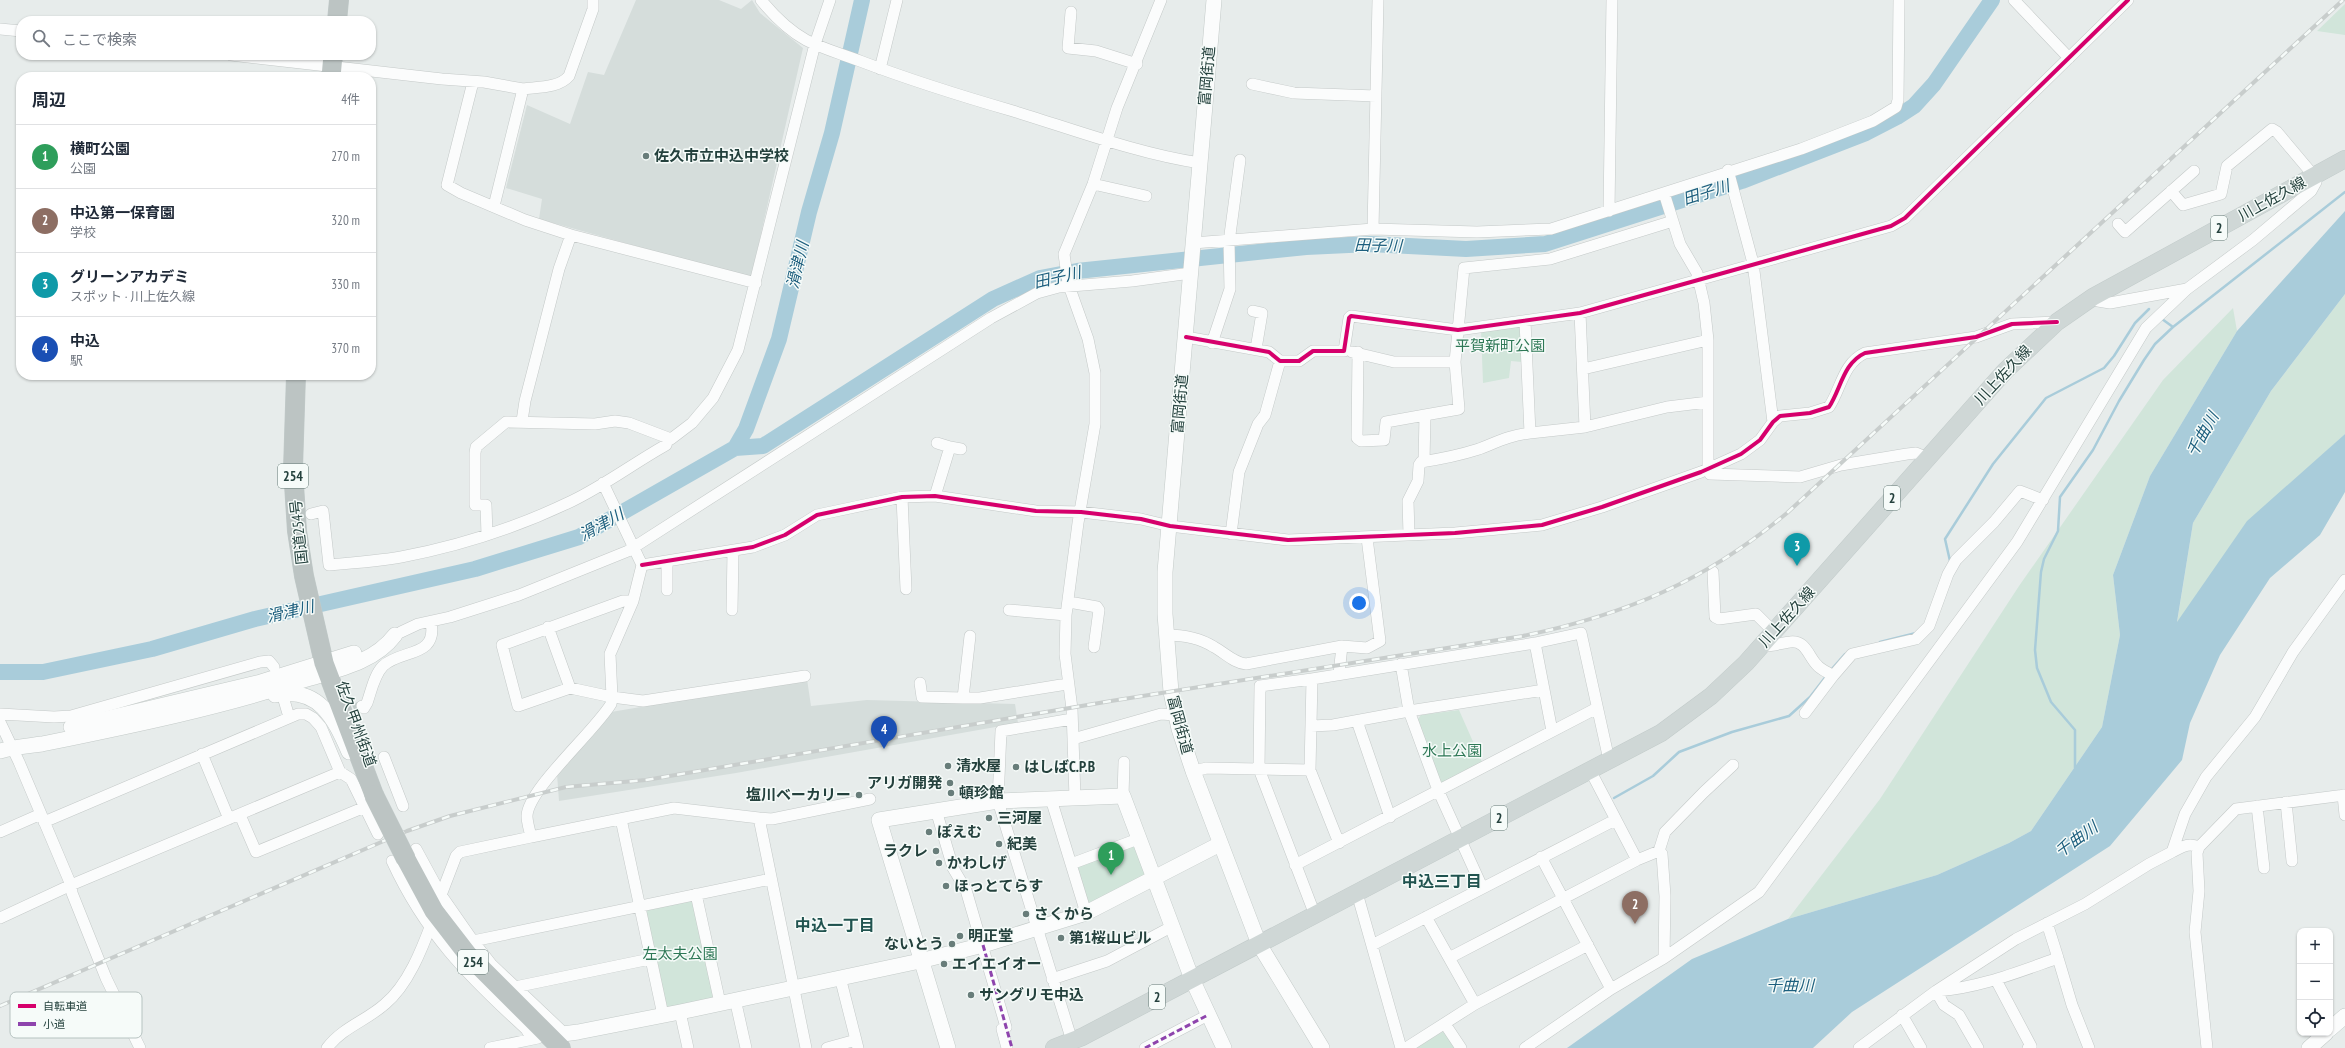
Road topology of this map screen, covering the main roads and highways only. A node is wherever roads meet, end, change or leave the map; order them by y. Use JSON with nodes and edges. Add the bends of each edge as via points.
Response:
{"nodes":[{"id":1,"x":339,"y":0,"type":"edge"},
{"id":2,"x":1214,"y":0,"type":"edge"},
{"id":3,"x":337,"y":16,"type":"edge"},
{"id":4,"x":2345,"y":159,"type":"edge"},
{"id":5,"x":296,"y":380,"type":"edge"},
{"id":6,"x":398,"y":633,"type":"road end"},
{"id":7,"x":330,"y":667,"type":"junction"},
{"id":8,"x":230,"y":703,"type":"junction"},
{"id":9,"x":6,"y":749,"type":"edge"},
{"id":10,"x":373,"y":796,"type":"junction"},
{"id":11,"x":1220,"y":844,"type":"junction"},
{"id":12,"x":1153,"y":878,"type":"junction"},
{"id":13,"x":1259,"y":944,"type":"junction"},
{"id":14,"x":920,"y":961,"type":"junction"},
{"id":15,"x":1192,"y":979,"type":"junction"},
{"id":16,"x":2345,"y":1016,"type":"edge"},
{"id":17,"x":2333,"y":1026,"type":"edge"},
{"id":18,"x":2323,"y":1036,"type":"edge"},
{"id":19,"x":552,"y":1039,"type":"edge"},
{"id":20,"x":948,"y":1048,"type":"edge"},
{"id":21,"x":1054,"y":1048,"type":"edge"},
{"id":22,"x":1224,"y":1048,"type":"edge"},
{"id":23,"x":1322,"y":1048,"type":"edge"},
{"id":24,"x":2309,"y":1048,"type":"edge"}],
"edges":[{"from":1,"to":3,"type":"highway"},
{"from":2,"to":11,"type":"main road","name":"富岡街道","via":[[1165,572],[1166,635],[1175,715]]},
{"from":4,"to":13,"type":"main road","name":"川上佐久線","number":"2","via":[[2094,297],[2057,322],[2005,371],[1732,678],[1686,716],[1661,733]]},
{"from":5,"to":7,"type":"highway","name":"国道254号","number":"254","via":[[293,469],[297,531],[304,576],[319,640]]},
{"from":6,"to":7,"type":"main road","via":[[369,658]]},
{"from":7,"to":8,"type":"main road","name":"佐久甲州街道"},
{"from":7,"to":9,"type":"main road","via":[[37,736]]},
{"from":7,"to":10,"type":"highway","name":"佐久甲州街道","number":"254"},
{"from":8,"to":9,"type":"main road","name":"佐久甲州街道"},
{"from":8,"to":10,"type":"main road","via":[[287,694],[314,700],[328,712]]},
{"from":10,"to":19,"type":"highway","name":"佐久甲州街道","number":"254","bridge":true,"via":[[434,911],[468,956]]},
{"from":11,"to":12,"type":"main road"},
{"from":11,"to":13,"type":"main road","name":"富岡街道"},
{"from":12,"to":14,"type":"main road","via":[[1086,913],[983,945]]},
{"from":12,"to":14,"type":"main road","via":[[1123,796],[998,801],[879,820]]},
{"from":12,"to":15,"type":"main road"},
{"from":13,"to":15,"type":"main road","number":"2"},
{"from":13,"to":23,"type":"main road","name":"富岡街道"},
{"from":14,"to":19,"type":"main road"},
{"from":14,"to":20,"type":"main road"},
{"from":15,"to":21,"type":"main road","number":"2"},
{"from":15,"to":22,"type":"main road"},
{"from":16,"to":17,"type":"main road"},
{"from":18,"to":24,"type":"main road"}]}
